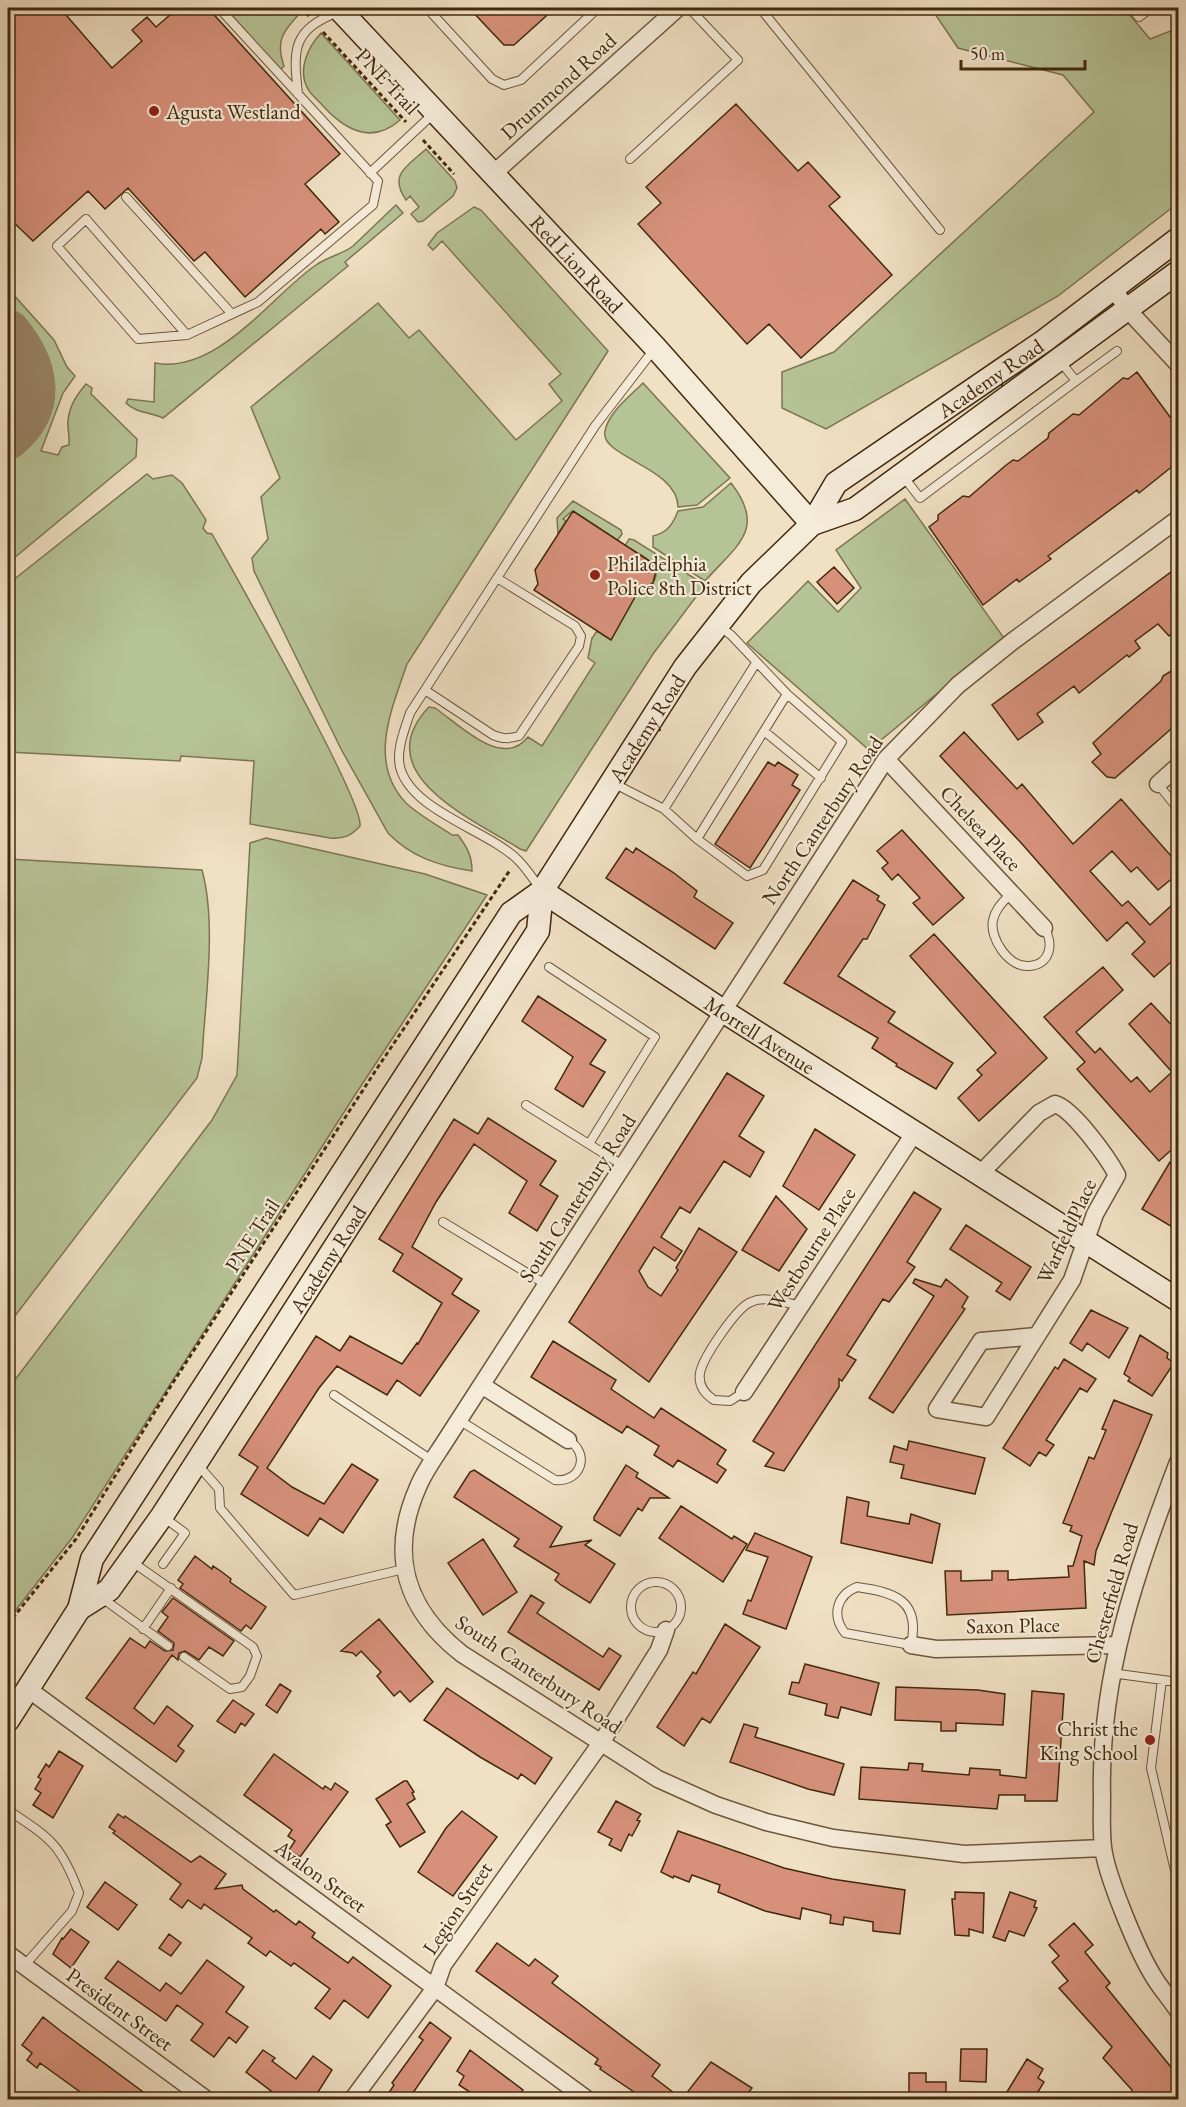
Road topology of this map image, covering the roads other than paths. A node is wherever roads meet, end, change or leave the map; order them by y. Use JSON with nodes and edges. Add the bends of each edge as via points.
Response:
{"nodes":[{"id":1,"x":219,"y":8,"type":"edge"},
{"id":2,"x":427,"y":8,"type":"edge"},
{"id":3,"x":597,"y":8,"type":"edge"},
{"id":4,"x":678,"y":8,"type":"edge"},
{"id":5,"x":689,"y":8,"type":"edge"},
{"id":6,"x":760,"y":8,"type":"edge"},
{"id":7,"x":1131,"y":8,"type":"edge"},
{"id":8,"x":1151,"y":8,"type":"edge"},
{"id":9,"x":341,"y":9,"type":"edge"},
{"id":10,"x":298,"y":94,"type":"junction"},
{"id":11,"x":436,"y":111,"type":"junction"},
{"id":12,"x":630,"y":159,"type":"dead end"},
{"id":13,"x":370,"y":173,"type":"junction"},
{"id":14,"x":494,"y":173,"type":"junction"},
{"id":15,"x":126,"y":197,"type":"dead end"},
{"id":16,"x":940,"y":230,"type":"dead end"},
{"id":17,"x":1179,"y":239,"type":"edge"},
{"id":18,"x":1179,"y":272,"type":"edge"},
{"id":19,"x":1113,"y":288,"type":"junction"},
{"id":20,"x":1128,"y":310,"type":"junction"},
{"id":21,"x":232,"y":314,"type":"junction"},
{"id":22,"x":187,"y":335,"type":"junction"},
{"id":23,"x":655,"y":347,"type":"junction"},
{"id":24,"x":1052,"y":351,"type":"junction"},
{"id":25,"x":1117,"y":351,"type":"dead end"},
{"id":26,"x":1177,"y":361,"type":"edge"},
{"id":27,"x":1076,"y":381,"type":"junction"},
{"id":28,"x":901,"y":473,"type":"junction"},
{"id":29,"x":1179,"y":519,"type":"edge"},
{"id":30,"x":813,"y":524,"type":"junction"},
{"id":31,"x":497,"y":578,"type":"junction"},
{"id":32,"x":717,"y":625,"type":"junction"},
{"id":33,"x":756,"y":663,"type":"junction"},
{"id":34,"x":425,"y":690,"type":"junction"},
{"id":35,"x":787,"y":694,"type":"junction"},
{"id":36,"x":764,"y":731,"type":"junction"},
{"id":37,"x":886,"y":759,"type":"junction"},
{"id":38,"x":1179,"y":766,"type":"edge"},
{"id":39,"x":821,"y":778,"type":"junction"},
{"id":40,"x":611,"y":782,"type":"junction"},
{"id":41,"x":1158,"y":784,"type":"joint"},
{"id":42,"x":1179,"y":808,"type":"edge"},
{"id":43,"x":664,"y":809,"type":"junction"},
{"id":44,"x":696,"y":839,"type":"junction"},
{"id":45,"x":542,"y":891,"type":"junction"},
{"id":46,"x":1011,"y":893,"type":"junction"},
{"id":47,"x":1044,"y":928,"type":"joint"},
{"id":48,"x":549,"y":967,"type":"dead end"},
{"id":49,"x":723,"y":1011,"type":"junction"},
{"id":50,"x":526,"y":1106,"type":"dead end"},
{"id":51,"x":915,"y":1132,"type":"junction"},
{"id":52,"x":589,"y":1144,"type":"junction"},
{"id":53,"x":624,"y":1166,"type":"junction"},
{"id":54,"x":980,"y":1174,"type":"junction"},
{"id":55,"x":443,"y":1222,"type":"dead end"},
{"id":56,"x":1086,"y":1242,"type":"junction"},
{"id":57,"x":547,"y":1285,"type":"junction"},
{"id":58,"x":1179,"y":1300,"type":"edge"},
{"id":59,"x":801,"y":1305,"type":"junction"},
{"id":60,"x":1037,"y":1336,"type":"junction"},
{"id":61,"x":483,"y":1386,"type":"junction"},
{"id":62,"x":744,"y":1392,"type":"joint"},
{"id":63,"x":334,"y":1395,"type":"dead end"},
{"id":64,"x":459,"y":1420,"type":"junction"},
{"id":65,"x":568,"y":1440,"type":"joint"},
{"id":66,"x":433,"y":1461,"type":"junction"},
{"id":67,"x":1179,"y":1462,"type":"edge"},
{"id":68,"x":196,"y":1463,"type":"junction"},
{"id":69,"x":162,"y":1516,"type":"junction"},
{"id":70,"x":131,"y":1560,"type":"junction"},
{"id":71,"x":163,"y":1564,"type":"dead end"},
{"id":72,"x":405,"y":1569,"type":"junction"},
{"id":73,"x":171,"y":1588,"type":"junction"},
{"id":74,"x":99,"y":1596,"type":"junction"},
{"id":75,"x":79,"y":1608,"type":"junction"},
{"id":76,"x":143,"y":1629,"type":"junction"},
{"id":77,"x":666,"y":1630,"type":"junction"},
{"id":78,"x":910,"y":1645,"type":"junction"},
{"id":79,"x":168,"y":1646,"type":"dead end"},
{"id":80,"x":1116,"y":1646,"type":"junction"},
{"id":81,"x":184,"y":1657,"type":"dead end"},
{"id":82,"x":1111,"y":1673,"type":"junction"},
{"id":83,"x":1162,"y":1680,"type":"junction"},
{"id":84,"x":1179,"y":1682,"type":"edge"},
{"id":85,"x":28,"y":1689,"type":"junction"},
{"id":86,"x":8,"y":1720,"type":"edge"},
{"id":87,"x":601,"y":1743,"type":"junction"},
{"id":88,"x":8,"y":1810,"type":"edge"},
{"id":89,"x":1103,"y":1848,"type":"junction"},
{"id":90,"x":1179,"y":1883,"type":"edge"},
{"id":91,"x":8,"y":1954,"type":"edge"},
{"id":92,"x":24,"y":1966,"type":"junction"},
{"id":93,"x":435,"y":1988,"type":"junction"},
{"id":94,"x":1179,"y":2010,"type":"edge"},
{"id":95,"x":207,"y":2100,"type":"edge"},
{"id":96,"x":352,"y":2100,"type":"edge"},
{"id":97,"x":588,"y":2100,"type":"edge"}],
"edges":[{"from":1,"to":10,"type":"lane"},
{"from":2,"to":3,"type":"lane","via":[[492,79],[504,85],[521,80]]},
{"from":4,"to":14,"type":"street","name":"Drummond Road"},
{"from":5,"to":12,"type":"lane","via":[[738,60]]},
{"from":6,"to":16,"type":"lane"},
{"from":7,"to":8,"type":"lane","via":[[1139,17]]},
{"from":9,"to":10,"type":"lane","via":[[314,21],[297,43],[294,62]]},
{"from":9,"to":11,"type":"main road","name":"Red Lion Road"},
{"from":10,"to":13,"type":"lane"},
{"from":11,"to":13,"type":"lane"},
{"from":11,"to":14,"type":"main road","name":"Red Lion Road"},
{"from":13,"to":21,"type":"lane","via":[[378,181],[372,205],[258,302]]},
{"from":14,"to":23,"type":"main road","name":"Red Lion Road"},
{"from":15,"to":21,"type":"lane"},
{"from":17,"to":19,"type":"main road","name":"Academy Road"},
{"from":18,"to":20,"type":"main road","name":"Academy Road"},
{"from":19,"to":20,"type":"street"},
{"from":19,"to":24,"type":"main road","name":"Academy Road"},
{"from":20,"to":24,"type":"main road","name":"Academy Road"},
{"from":20,"to":26,"type":"street"},
{"from":21,"to":22,"type":"lane"},
{"from":22,"to":22,"type":"lane","via":[[138,339],[57,246],[86,219]]},
{"from":23,"to":30,"type":"main road","name":"Red Lion Road"},
{"from":23,"to":31,"type":"lane","via":[[595,426]]},
{"from":24,"to":27,"type":"lane"},
{"from":24,"to":28,"type":"main road","name":"Academy Road"},
{"from":24,"to":30,"type":"main road","name":"Academy Road","via":[[836,483]]},
{"from":25,"to":27,"type":"lane"},
{"from":27,"to":28,"type":"lane","via":[[920,498]]},
{"from":28,"to":30,"type":"main road","name":"Academy Road","via":[[855,509]]},
{"from":29,"to":37,"type":"street","name":"North Canterbury Road","via":[[958,685]]},
{"from":30,"to":32,"type":"main road","name":"Academy Road","via":[[751,583]]},
{"from":31,"to":34,"type":"lane"},
{"from":31,"to":34,"type":"lane","via":[[575,626],[579,646],[519,736],[503,739],[493,735]]},
{"from":32,"to":33,"type":"lane","via":[[732,635]]},
{"from":32,"to":40,"type":"main road","name":"Academy Road","via":[[660,703]]},
{"from":33,"to":35,"type":"lane"},
{"from":33,"to":43,"type":"lane"},
{"from":34,"to":45,"type":"lane","via":[[410,713],[401,742],[400,766],[409,787],[518,859]]},
{"from":35,"to":36,"type":"lane"},
{"from":35,"to":39,"type":"lane","via":[[842,742]]},
{"from":36,"to":39,"type":"lane"},
{"from":36,"to":44,"type":"lane"},
{"from":37,"to":46,"type":"street","name":"Chelsea Place"},
{"from":37,"to":49,"type":"street","name":"North Canterbury Road"},
{"from":38,"to":41,"type":"street"},
{"from":39,"to":44,"type":"lane","via":[[763,870],[747,876]]},
{"from":40,"to":43,"type":"lane"},
{"from":40,"to":45,"type":"main road","name":"Academy Road"},
{"from":41,"to":42,"type":"lane"},
{"from":43,"to":44,"type":"lane"},
{"from":45,"to":49,"type":"main road","name":"Morrell Avenue"},
{"from":45,"to":68,"type":"main road","name":"Academy Road","via":[[538,932]]},
{"from":45,"to":75,"type":"main road","name":"Academy Road","via":[[512,913],[92,1559]]},
{"from":46,"to":47,"type":"street","name":"Chelsea Place"},
{"from":46,"to":47,"type":"lane","via":[[998,908],[992,927],[998,945],[1010,958],[1022,966],[1043,961],[1050,948]]},
{"from":48,"to":52,"type":"lane","via":[[655,1037]]},
{"from":49,"to":51,"type":"main road","name":"Morrell Avenue"},
{"from":49,"to":53,"type":"street","name":"South Canterbury Road"},
{"from":50,"to":52,"type":"lane"},
{"from":51,"to":54,"type":"main road","name":"Morrell Avenue"},
{"from":51,"to":59,"type":"street","name":"Westbourne Place"},
{"from":52,"to":53,"type":"lane"},
{"from":53,"to":57,"type":"street","name":"South Canterbury Road"},
{"from":54,"to":56,"type":"main road","name":"Morrell Avenue"},
{"from":54,"to":56,"type":"street","name":"Warfield Place","via":[[1039,1113],[1055,1104],[1062,1107],[1117,1175],[1095,1214]]},
{"from":55,"to":57,"type":"lane"},
{"from":56,"to":58,"type":"main road","name":"Morrell Avenue"},
{"from":56,"to":60,"type":"street","name":"Warfield Place","via":[[1072,1280]]},
{"from":57,"to":61,"type":"street","name":"South Canterbury Road"},
{"from":59,"to":62,"type":"street","name":"Westbourne Place"},
{"from":59,"to":62,"type":"lane","via":[[760,1299],[738,1310],[704,1365],[700,1380],[714,1400],[730,1401]]},
{"from":60,"to":60,"type":"street","name":"Warfield Place","via":[[981,1341],[937,1409],[986,1417]]},
{"from":61,"to":64,"type":"street","name":"South Canterbury Road"},
{"from":61,"to":65,"type":"street"},
{"from":63,"to":66,"type":"lane"},
{"from":64,"to":65,"type":"lane","via":[[555,1480],[569,1479],[579,1470],[579,1449]]},
{"from":64,"to":66,"type":"street","name":"South Canterbury Road"},
{"from":66,"to":72,"type":"street","name":"South Canterbury Road","via":[[418,1486],[405,1528]]},
{"from":67,"to":80,"type":"street","name":"Chesterfield Road","via":[[1146,1547]]},
{"from":68,"to":69,"type":"main road","name":"Academy Road"},
{"from":68,"to":72,"type":"lane","via":[[219,1490],[220,1508],[294,1595]]},
{"from":69,"to":70,"type":"main road","name":"Academy Road"},
{"from":69,"to":71,"type":"lane","via":[[185,1533]]},
{"from":70,"to":73,"type":"lane"},
{"from":70,"to":74,"type":"main road","name":"Academy Road","via":[[109,1590]]},
{"from":72,"to":87,"type":"street","name":"South Canterbury Road","via":[[417,1606],[438,1635]]},
{"from":73,"to":76,"type":"lane"},
{"from":73,"to":81,"type":"lane","via":[[253,1647],[257,1656],[242,1687],[230,1689]]},
{"from":74,"to":75,"type":"main road","name":"Academy Road"},
{"from":74,"to":76,"type":"lane"},
{"from":75,"to":85,"type":"main road","name":"Academy Road"},
{"from":76,"to":79,"type":"lane"},
{"from":77,"to":77,"type":"lane","via":[[681,1613],[680,1597],[670,1585],[647,1583],[631,1600],[632,1616],[642,1628]]},
{"from":77,"to":87,"type":"street","name":"Legion Street","via":[[659,1650]]},
{"from":78,"to":78,"type":"lane","via":[[912,1621],[908,1608],[899,1599],[888,1592],[857,1587],[843,1595],[837,1610],[845,1633]]},
{"from":78,"to":80,"type":"street","name":"Saxon Place","via":[[936,1649]]},
{"from":80,"to":82,"type":"street","name":"Chesterfield Road"},
{"from":82,"to":83,"type":"lane"},
{"from":82,"to":89,"type":"street","name":"Chesterfield Road","via":[[1103,1730]]},
{"from":83,"to":84,"type":"lane"},
{"from":83,"to":90,"type":"lane","via":[[1151,1768]]},
{"from":85,"to":86,"type":"main road","name":"Academy Road"},
{"from":85,"to":93,"type":"street","name":"Avalon Street"},
{"from":87,"to":89,"type":"street","name":"South Canterbury Road","via":[[658,1779],[716,1805],[832,1838],[964,1854]]},
{"from":87,"to":93,"type":"street","name":"Legion Street","via":[[443,1965]]},
{"from":88,"to":92,"type":"lane","via":[[49,1837],[72,1872],[79,1893],[72,1911]]},
{"from":89,"to":94,"type":"street","name":"Chesterfield Road","via":[[1118,1898],[1151,1973]]},
{"from":91,"to":92,"type":"street","name":"President Street"},
{"from":92,"to":95,"type":"street","name":"President Street"},
{"from":93,"to":96,"type":"street","name":"Legion Street"},
{"from":93,"to":97,"type":"street","name":"Avalon Street"}]}
